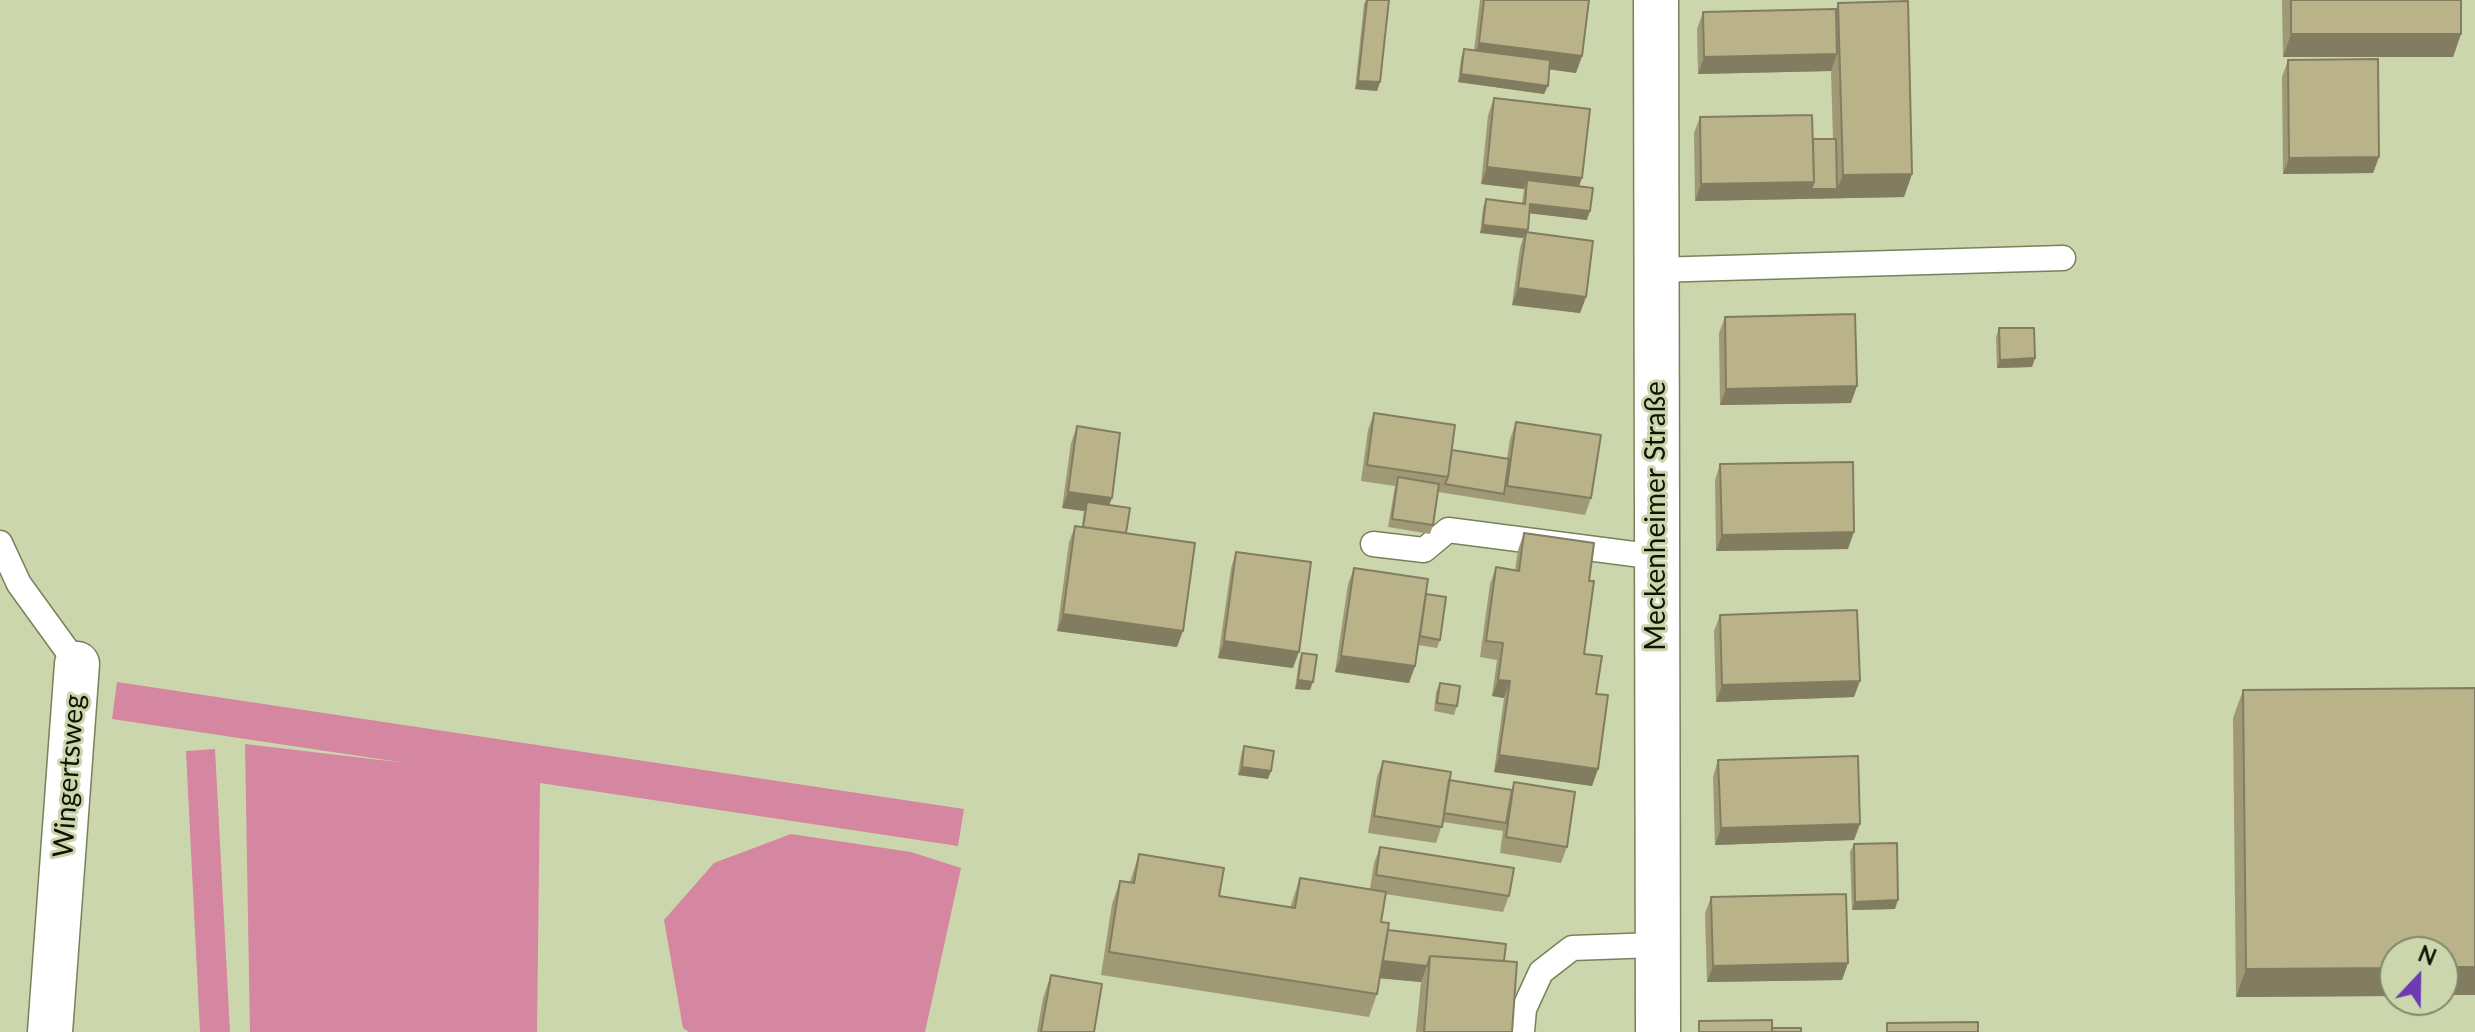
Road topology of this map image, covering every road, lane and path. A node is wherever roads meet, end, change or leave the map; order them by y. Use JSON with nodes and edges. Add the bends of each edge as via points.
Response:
{"nodes":[{"id":1,"x":1656,"y":0,"type":"edge"},
{"id":2,"x":2063,"y":258,"type":"dead end"},
{"id":3,"x":1655,"y":270,"type":"junction"},
{"id":4,"x":0,"y":543,"type":"edge"},
{"id":5,"x":1373,"y":544,"type":"dead end"},
{"id":6,"x":1657,"y":557,"type":"junction"},
{"id":7,"x":77,"y":664,"type":"joint"},
{"id":8,"x":1655,"y":945,"type":"junction"},
{"id":9,"x":50,"y":1032,"type":"edge"},
{"id":10,"x":1522,"y":1032,"type":"edge"},
{"id":11,"x":1658,"y":1032,"type":"edge"}],
"edges":[{"from":1,"to":3,"type":"street","name":"Meckenheimer Straße"},
{"from":2,"to":3,"type":"lane"},
{"from":3,"to":6,"type":"street","name":"Meckenheimer Straße"},
{"from":4,"to":7,"type":"lane","name":"Wingertsweg","via":[[19,584]]},
{"from":5,"to":6,"type":"lane","via":[[1424,550],[1448,530]]},
{"from":6,"to":8,"type":"street","name":"Meckenheimer Straße"},
{"from":7,"to":9,"type":"street","name":"Wingertsweg"},
{"from":8,"to":10,"type":"lane","via":[[1572,948],[1541,972],[1524,1009]]},
{"from":8,"to":11,"type":"street","name":"Meckenheimer Straße"}]}
